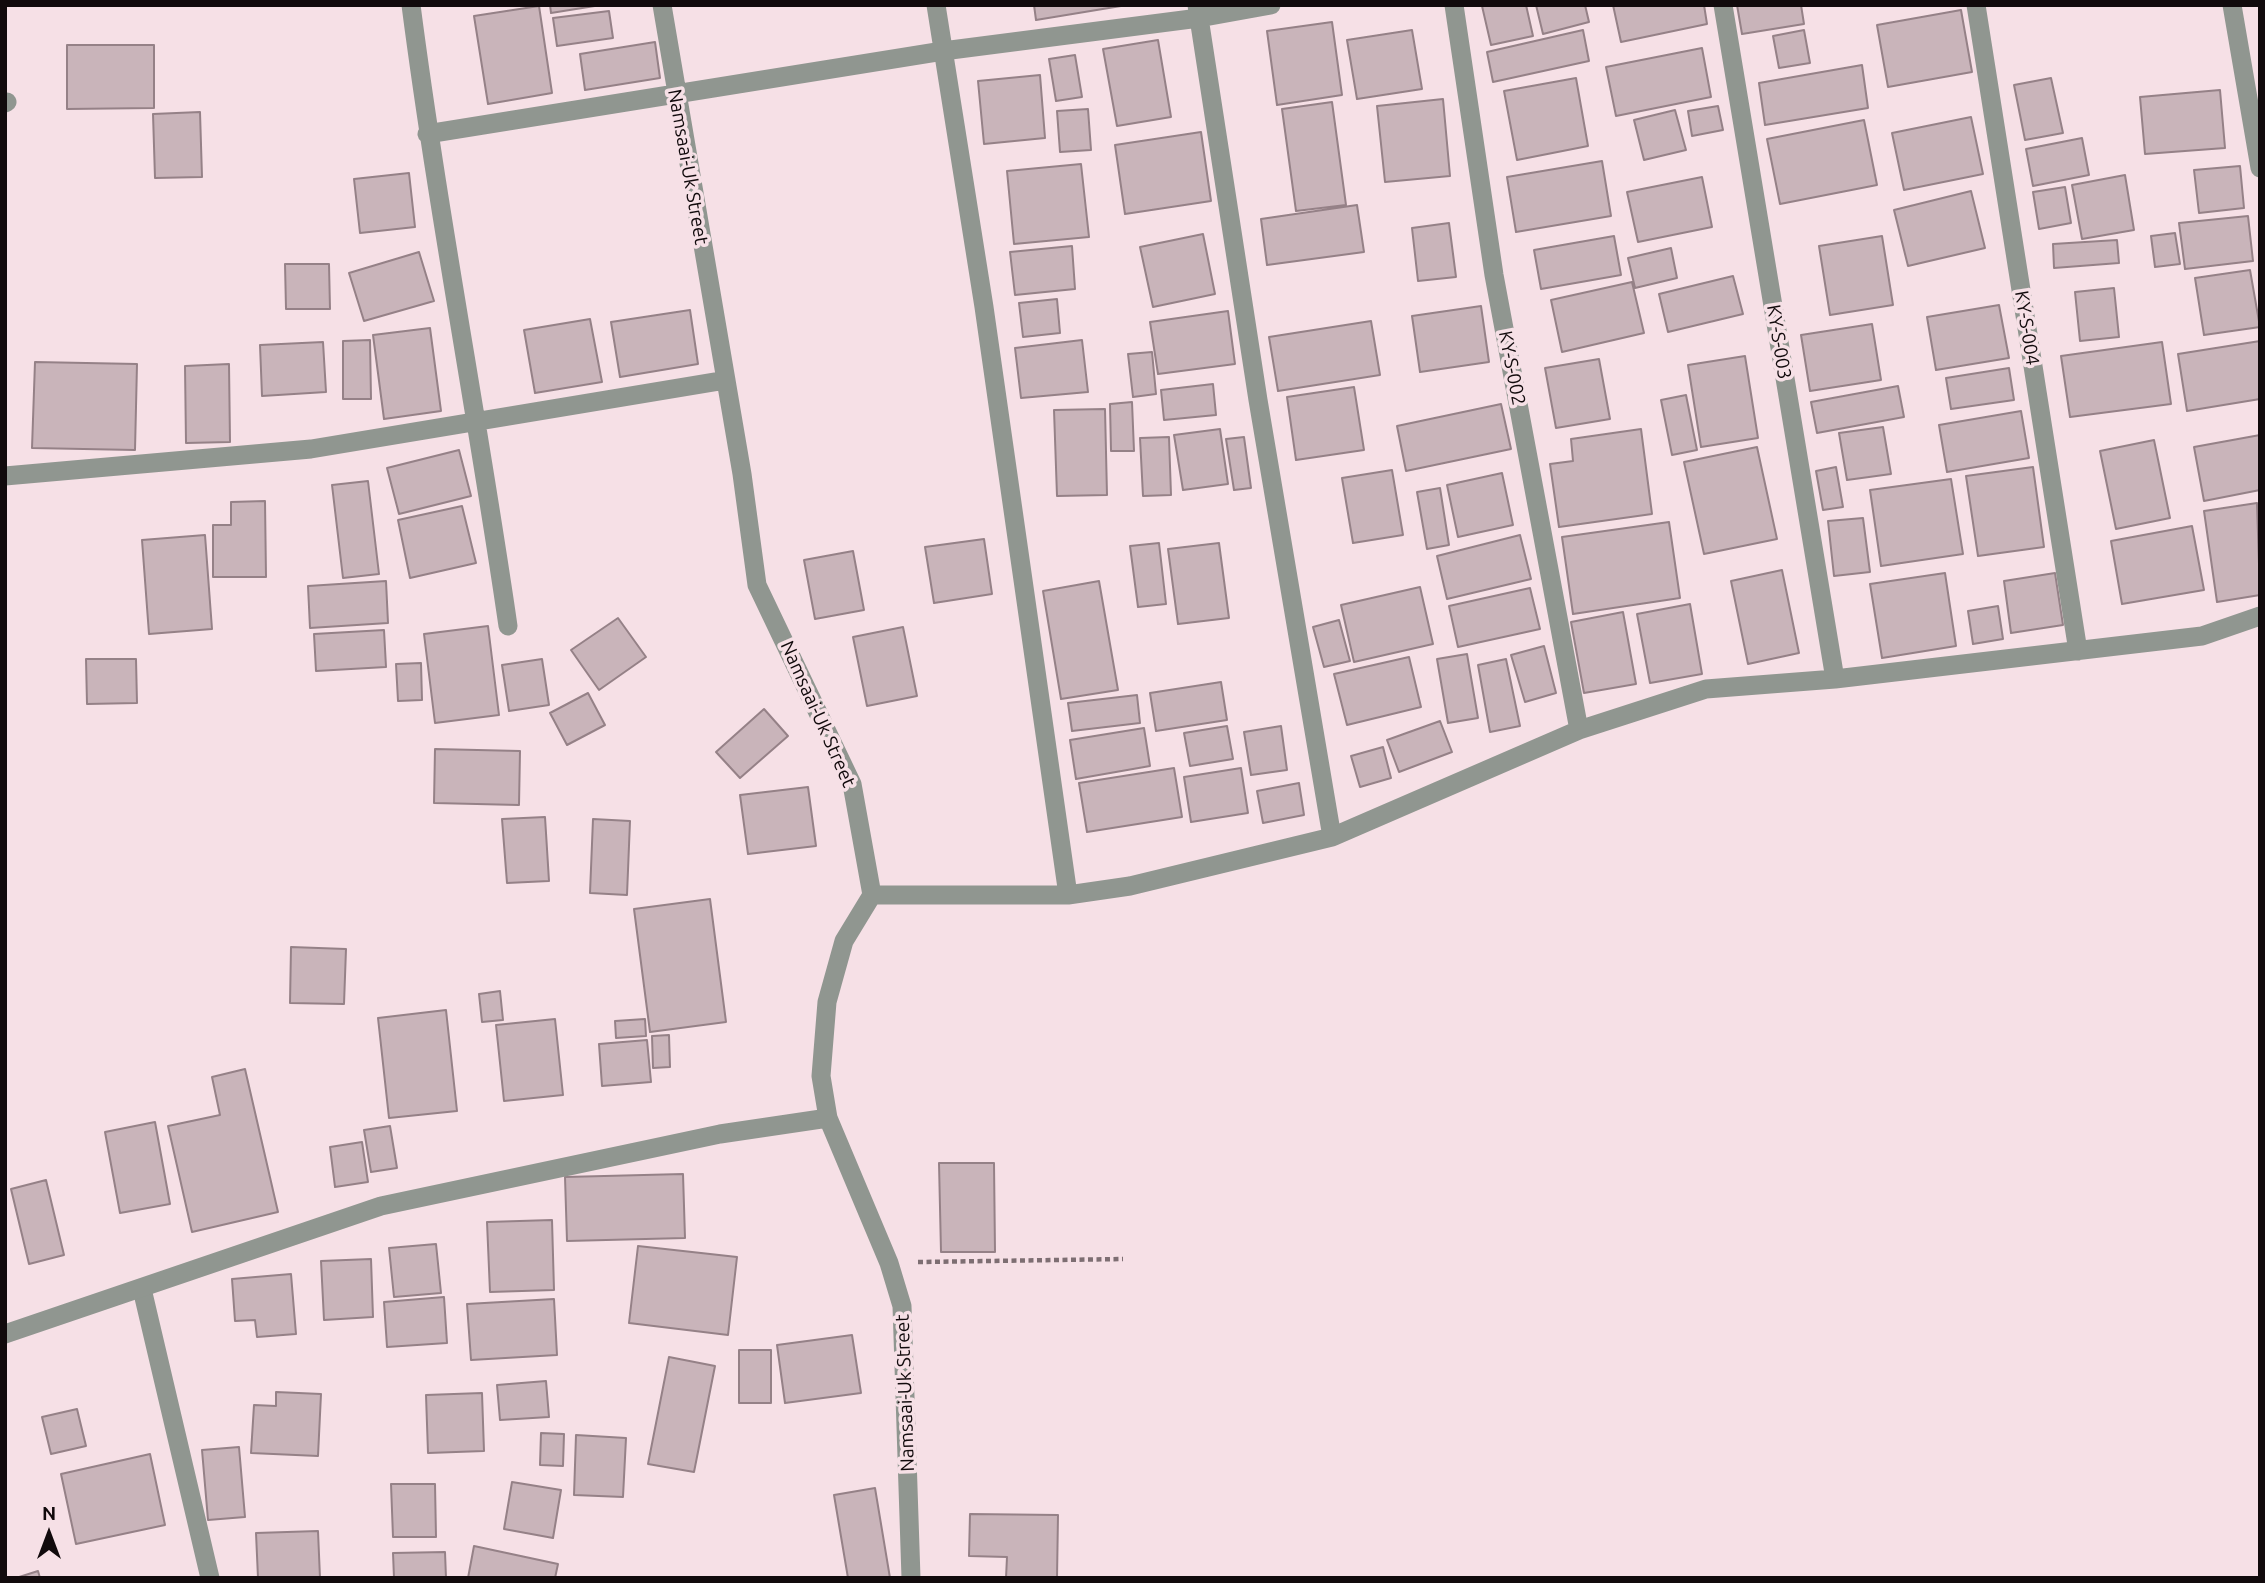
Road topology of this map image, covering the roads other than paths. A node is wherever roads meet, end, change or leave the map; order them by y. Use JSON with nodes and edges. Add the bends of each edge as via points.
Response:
{"nodes":[{"id":1,"x":411,"y":5,"type":"edge"},
{"id":2,"x":662,"y":5,"type":"edge"},
{"id":3,"x":936,"y":5,"type":"edge"},
{"id":4,"x":1271,"y":5,"type":"edge"},
{"id":5,"x":1454,"y":5,"type":"edge"},
{"id":6,"x":1723,"y":5,"type":"edge"},
{"id":7,"x":1976,"y":5,"type":"edge"},
{"id":8,"x":2232,"y":5,"type":"edge"},
{"id":9,"x":1198,"y":12,"type":"edge"},
{"id":10,"x":943,"y":51,"type":"junction"},
{"id":11,"x":675,"y":94,"type":"junction"},
{"id":12,"x":428,"y":134,"type":"junction"},
{"id":13,"x":2260,"y":168,"type":"edge"},
{"id":14,"x":726,"y":380,"type":"junction"},
{"id":15,"x":478,"y":422,"type":"junction"},
{"id":16,"x":5,"y":476,"type":"edge"},
{"id":17,"x":2260,"y":616,"type":"edge"},
{"id":18,"x":508,"y":626,"type":"dead end"},
{"id":19,"x":2078,"y":650,"type":"junction"},
{"id":20,"x":1835,"y":679,"type":"junction"},
{"id":21,"x":1580,"y":730,"type":"junction"},
{"id":22,"x":1332,"y":837,"type":"junction"},
{"id":23,"x":872,"y":895,"type":"junction"},
{"id":24,"x":1068,"y":895,"type":"junction"},
{"id":25,"x":828,"y":1118,"type":"junction"},
{"id":26,"x":142,"y":1289,"type":"junction"},
{"id":27,"x":5,"y":1334,"type":"edge"},
{"id":28,"x":210,"y":1578,"type":"edge"},
{"id":29,"x":911,"y":1578,"type":"edge"}],
"edges":[{"from":1,"to":12,"type":"street"},
{"from":2,"to":11,"type":"street","name":"Namsaai-Uk Street"},
{"from":3,"to":10,"type":"street"},
{"from":4,"to":9,"type":"street"},
{"from":5,"to":21,"type":"street","name":"KY-S-002","via":[[1494,275]]},
{"from":6,"to":20,"type":"street","name":"KY-S-003"},
{"from":7,"to":19,"type":"street","name":"KY-S-004"},
{"from":8,"to":13,"type":"street"},
{"from":9,"to":10,"type":"street"},
{"from":9,"to":22,"type":"street"},
{"from":10,"to":11,"type":"street"},
{"from":10,"to":24,"type":"street"},
{"from":11,"to":12,"type":"street"},
{"from":11,"to":14,"type":"street","name":"Namsaai-Uk Street"},
{"from":12,"to":15,"type":"street"},
{"from":14,"to":15,"type":"street"},
{"from":14,"to":23,"type":"street","name":"Namsaai-Uk Street","via":[[757,586],[852,784]]},
{"from":15,"to":16,"type":"street","via":[[311,449]]},
{"from":15,"to":18,"type":"street"},
{"from":17,"to":19,"type":"street","via":[[2202,636]]},
{"from":19,"to":20,"type":"street"},
{"from":20,"to":21,"type":"street","via":[[1706,689]]},
{"from":21,"to":22,"type":"street"},
{"from":22,"to":24,"type":"street","via":[[1130,887]]},
{"from":23,"to":24,"type":"street"},
{"from":23,"to":25,"type":"street","name":"Namsaai-Uk Street","via":[[844,941],[827,1002],[821,1076]]},
{"from":25,"to":26,"type":"street","via":[[720,1134],[381,1206]]},
{"from":25,"to":29,"type":"street","name":"Namsaai-Uk Street","via":[[889,1262],[902,1306]]},
{"from":26,"to":27,"type":"street"},
{"from":26,"to":28,"type":"street"}]}
